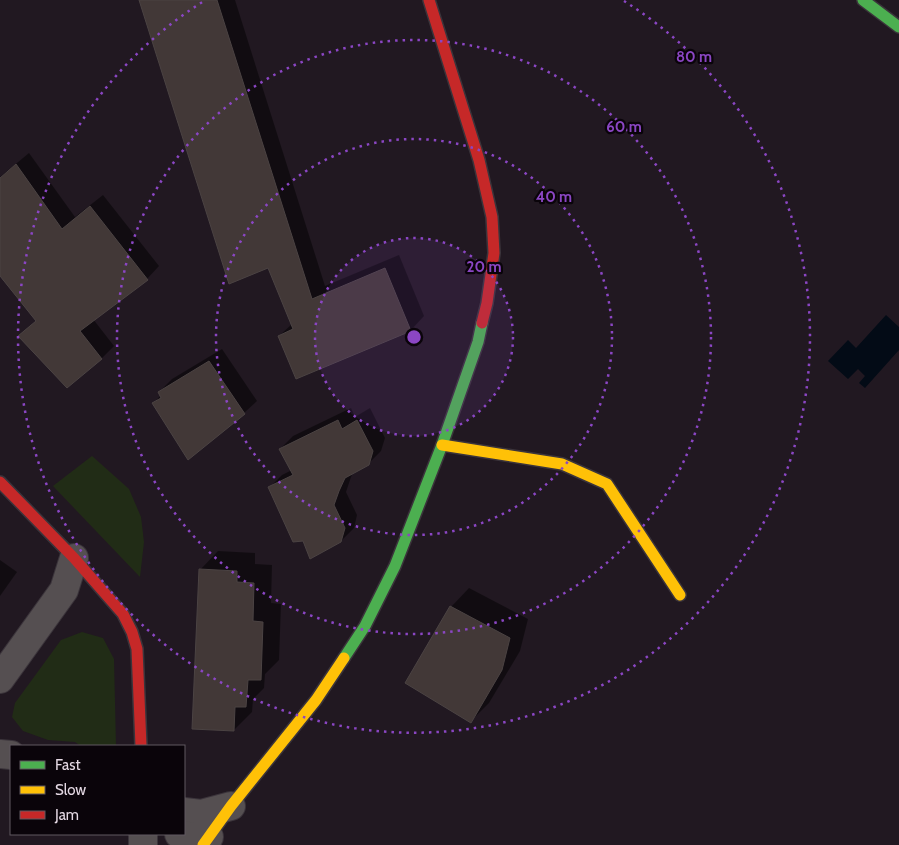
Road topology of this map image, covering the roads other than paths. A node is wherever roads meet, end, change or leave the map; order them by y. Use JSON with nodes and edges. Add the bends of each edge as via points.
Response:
{"nodes":[{"id":1,"x":429,"y":0,"type":"edge"},
{"id":2,"x":863,"y":0,"type":"edge"},
{"id":3,"x":899,"y":27,"type":"edge"},
{"id":4,"x":442,"y":445,"type":"junction"},
{"id":5,"x":0,"y":482,"type":"edge"},
{"id":6,"x":74,"y":558,"type":"junction"},
{"id":7,"x":680,"y":595,"type":"dead end"},
{"id":8,"x":0,"y":679,"type":"edge"},
{"id":9,"x":141,"y":745,"type":"edge"},
{"id":10,"x":231,"y":806,"type":"junction"},
{"id":11,"x":185,"y":812,"type":"edge"},
{"id":12,"x":183,"y":835,"type":"edge"},
{"id":13,"x":206,"y":841,"type":"edge"}],
"edges":[{"from":1,"to":4,"type":"street","via":[[479,160],[492,218],[494,253],[478,342]]},
{"from":2,"to":3,"type":"street"},
{"from":4,"to":7,"type":"street","via":[[562,464],[607,484]]},
{"from":4,"to":10,"type":"street","via":[[395,566],[365,626],[316,700]]},
{"from":5,"to":6,"type":"street"},
{"from":6,"to":8,"type":"street","via":[[64,590]]},
{"from":6,"to":9,"type":"street","via":[[123,614],[132,632],[137,649]]},
{"from":10,"to":11,"type":"street","via":[[201,814]]},
{"from":10,"to":13,"type":"street"},
{"from":12,"to":13,"type":"street"}]}
